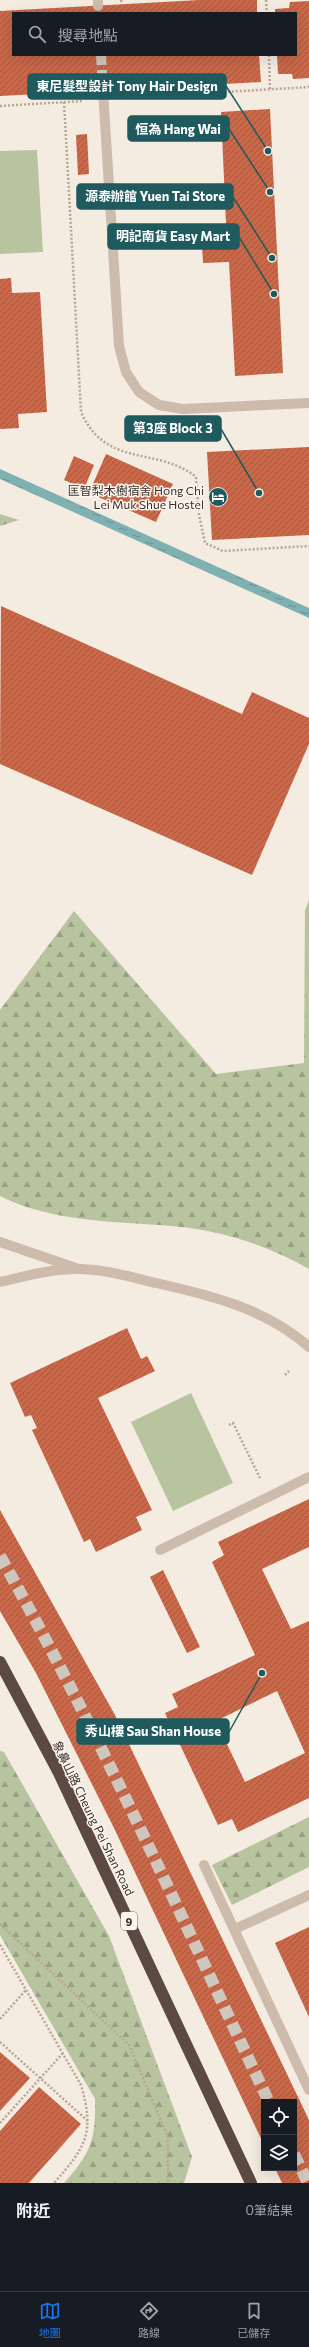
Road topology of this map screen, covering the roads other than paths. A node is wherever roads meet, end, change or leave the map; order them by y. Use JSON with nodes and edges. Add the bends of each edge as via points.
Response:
{"nodes":[{"id":1,"x":103,"y":95,"type":"tunnel mouth"},
{"id":2,"x":309,"y":403,"type":"edge"},
{"id":3,"x":0,"y":1242,"type":"edge"},
{"id":4,"x":80,"y":1269,"type":"junction"},
{"id":5,"x":0,"y":1282,"type":"edge"},
{"id":6,"x":309,"y":1347,"type":"edge"},
{"id":7,"x":309,"y":1477,"type":"edge"},
{"id":8,"x":160,"y":1550,"type":"dead end"},
{"id":9,"x":0,"y":1662,"type":"edge"},
{"id":10,"x":204,"y":1865,"type":"dead end"},
{"id":11,"x":309,"y":1895,"type":"edge"},
{"id":12,"x":235,"y":1929,"type":"junction"},
{"id":13,"x":309,"y":2090,"type":"edge"},
{"id":14,"x":251,"y":2183,"type":"edge"}],
"edges":[{"from":1,"to":2,"type":"street","via":[[119,346],[126,372],[139,392],[159,405],[183,409]]},
{"from":3,"to":4,"type":"street"},
{"from":4,"to":5,"type":"street","via":[[36,1274]]},
{"from":4,"to":6,"type":"street","via":[[114,1273],[234,1302],[267,1319]]},
{"from":7,"to":8,"type":"street"},
{"from":9,"to":14,"type":"highway","name":"象鼻山路 Cheung Pei Shan Road","number":"9","via":[[59,1773]]},
{"from":10,"to":12,"type":"street"},
{"from":11,"to":12,"type":"street"},
{"from":12,"to":13,"type":"street"}]}
